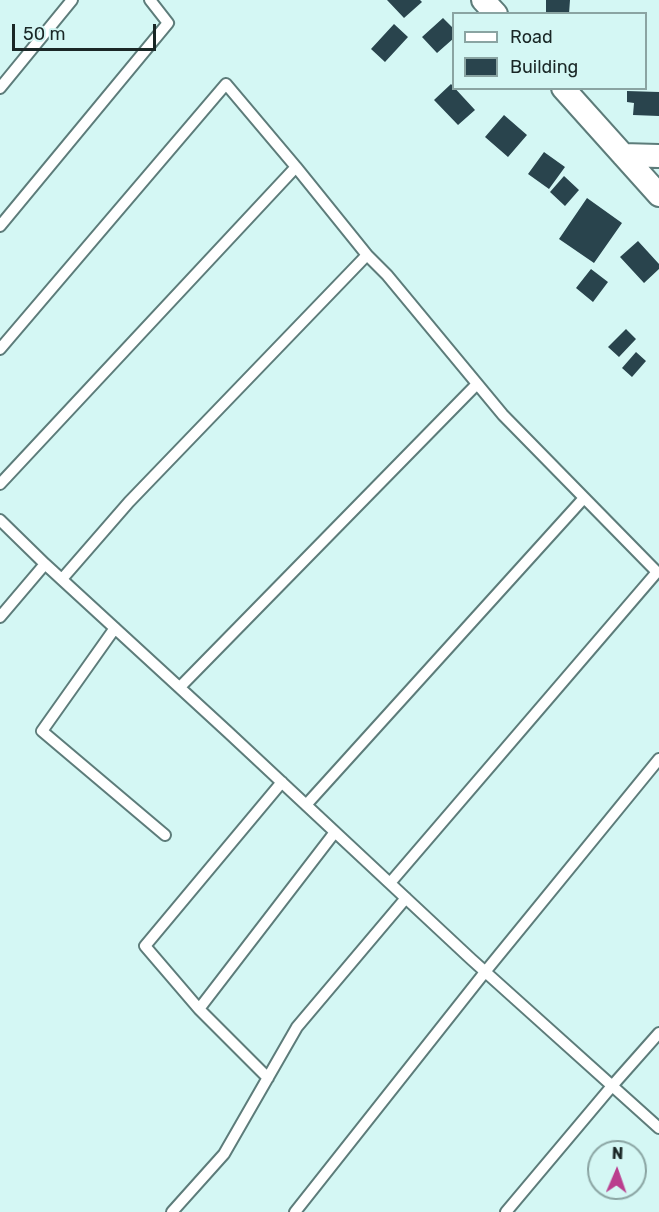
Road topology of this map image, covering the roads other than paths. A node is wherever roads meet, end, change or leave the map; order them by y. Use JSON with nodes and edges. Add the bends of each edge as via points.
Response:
{"nodes":[{"id":1,"x":72,"y":0,"type":"edge"},
{"id":2,"x":150,"y":0,"type":"edge"},
{"id":3,"x":483,"y":0,"type":"edge"},
{"id":4,"x":494,"y":12,"type":"edge"},
{"id":5,"x":0,"y":88,"type":"edge"},
{"id":6,"x":565,"y":90,"type":"edge"},
{"id":7,"x":623,"y":155,"type":"junction"},
{"id":8,"x":659,"y":156,"type":"edge"},
{"id":9,"x":296,"y":167,"type":"junction"},
{"id":10,"x":659,"y":195,"type":"edge"},
{"id":11,"x":0,"y":226,"type":"edge"},
{"id":12,"x":368,"y":255,"type":"junction"},
{"id":13,"x":0,"y":349,"type":"edge"},
{"id":14,"x":477,"y":384,"type":"junction"},
{"id":15,"x":0,"y":484,"type":"edge"},
{"id":16,"x":584,"y":498,"type":"junction"},
{"id":17,"x":0,"y":520,"type":"edge"},
{"id":18,"x":45,"y":564,"type":"junction"},
{"id":19,"x":62,"y":579,"type":"junction"},
{"id":20,"x":0,"y":617,"type":"edge"},
{"id":21,"x":115,"y":628,"type":"junction"},
{"id":22,"x":180,"y":687,"type":"junction"},
{"id":23,"x":659,"y":759,"type":"edge"},
{"id":24,"x":282,"y":782,"type":"junction"},
{"id":25,"x":306,"y":805,"type":"junction"},
{"id":26,"x":335,"y":831,"type":"junction"},
{"id":27,"x":165,"y":834,"type":"dead end"},
{"id":28,"x":390,"y":884,"type":"junction"},
{"id":29,"x":406,"y":898,"type":"junction"},
{"id":30,"x":485,"y":972,"type":"junction"},
{"id":31,"x":199,"y":1009,"type":"junction"},
{"id":32,"x":659,"y":1033,"type":"edge"},
{"id":33,"x":268,"y":1078,"type":"junction"},
{"id":34,"x":612,"y":1086,"type":"junction"},
{"id":35,"x":659,"y":1128,"type":"edge"},
{"id":36,"x":172,"y":1212,"type":"edge"},
{"id":37,"x":295,"y":1212,"type":"edge"},
{"id":38,"x":506,"y":1212,"type":"edge"}],
"edges":[{"from":1,"to":5,"type":"lane"},
{"from":2,"to":11,"type":"lane","via":[[168,23]]},
{"from":3,"to":4,"type":"street"},
{"from":6,"to":7,"type":"street"},
{"from":7,"to":8,"type":"street"},
{"from":7,"to":10,"type":"street"},
{"from":9,"to":12,"type":"lane"},
{"from":9,"to":13,"type":"lane","via":[[226,84]]},
{"from":9,"to":15,"type":"lane"},
{"from":12,"to":14,"type":"lane"},
{"from":12,"to":19,"type":"lane","via":[[129,502]]},
{"from":14,"to":16,"type":"lane"},
{"from":14,"to":22,"type":"lane"},
{"from":16,"to":25,"type":"lane"},
{"from":16,"to":28,"type":"lane","via":[[657,572]]},
{"from":17,"to":18,"type":"lane"},
{"from":18,"to":19,"type":"lane"},
{"from":18,"to":20,"type":"lane"},
{"from":19,"to":21,"type":"lane"},
{"from":21,"to":22,"type":"lane"},
{"from":21,"to":27,"type":"lane","via":[[42,731]]},
{"from":22,"to":24,"type":"lane"},
{"from":23,"to":30,"type":"lane"},
{"from":24,"to":25,"type":"lane"},
{"from":24,"to":31,"type":"lane","via":[[145,946]]},
{"from":25,"to":26,"type":"lane"},
{"from":26,"to":28,"type":"lane"},
{"from":26,"to":31,"type":"lane"},
{"from":28,"to":29,"type":"lane"},
{"from":29,"to":30,"type":"lane"},
{"from":29,"to":33,"type":"lane","via":[[297,1028]]},
{"from":30,"to":34,"type":"lane"},
{"from":30,"to":37,"type":"lane"},
{"from":31,"to":33,"type":"lane"},
{"from":32,"to":34,"type":"lane"},
{"from":33,"to":36,"type":"lane","via":[[224,1154]]},
{"from":34,"to":35,"type":"lane"},
{"from":34,"to":38,"type":"lane"}]}
